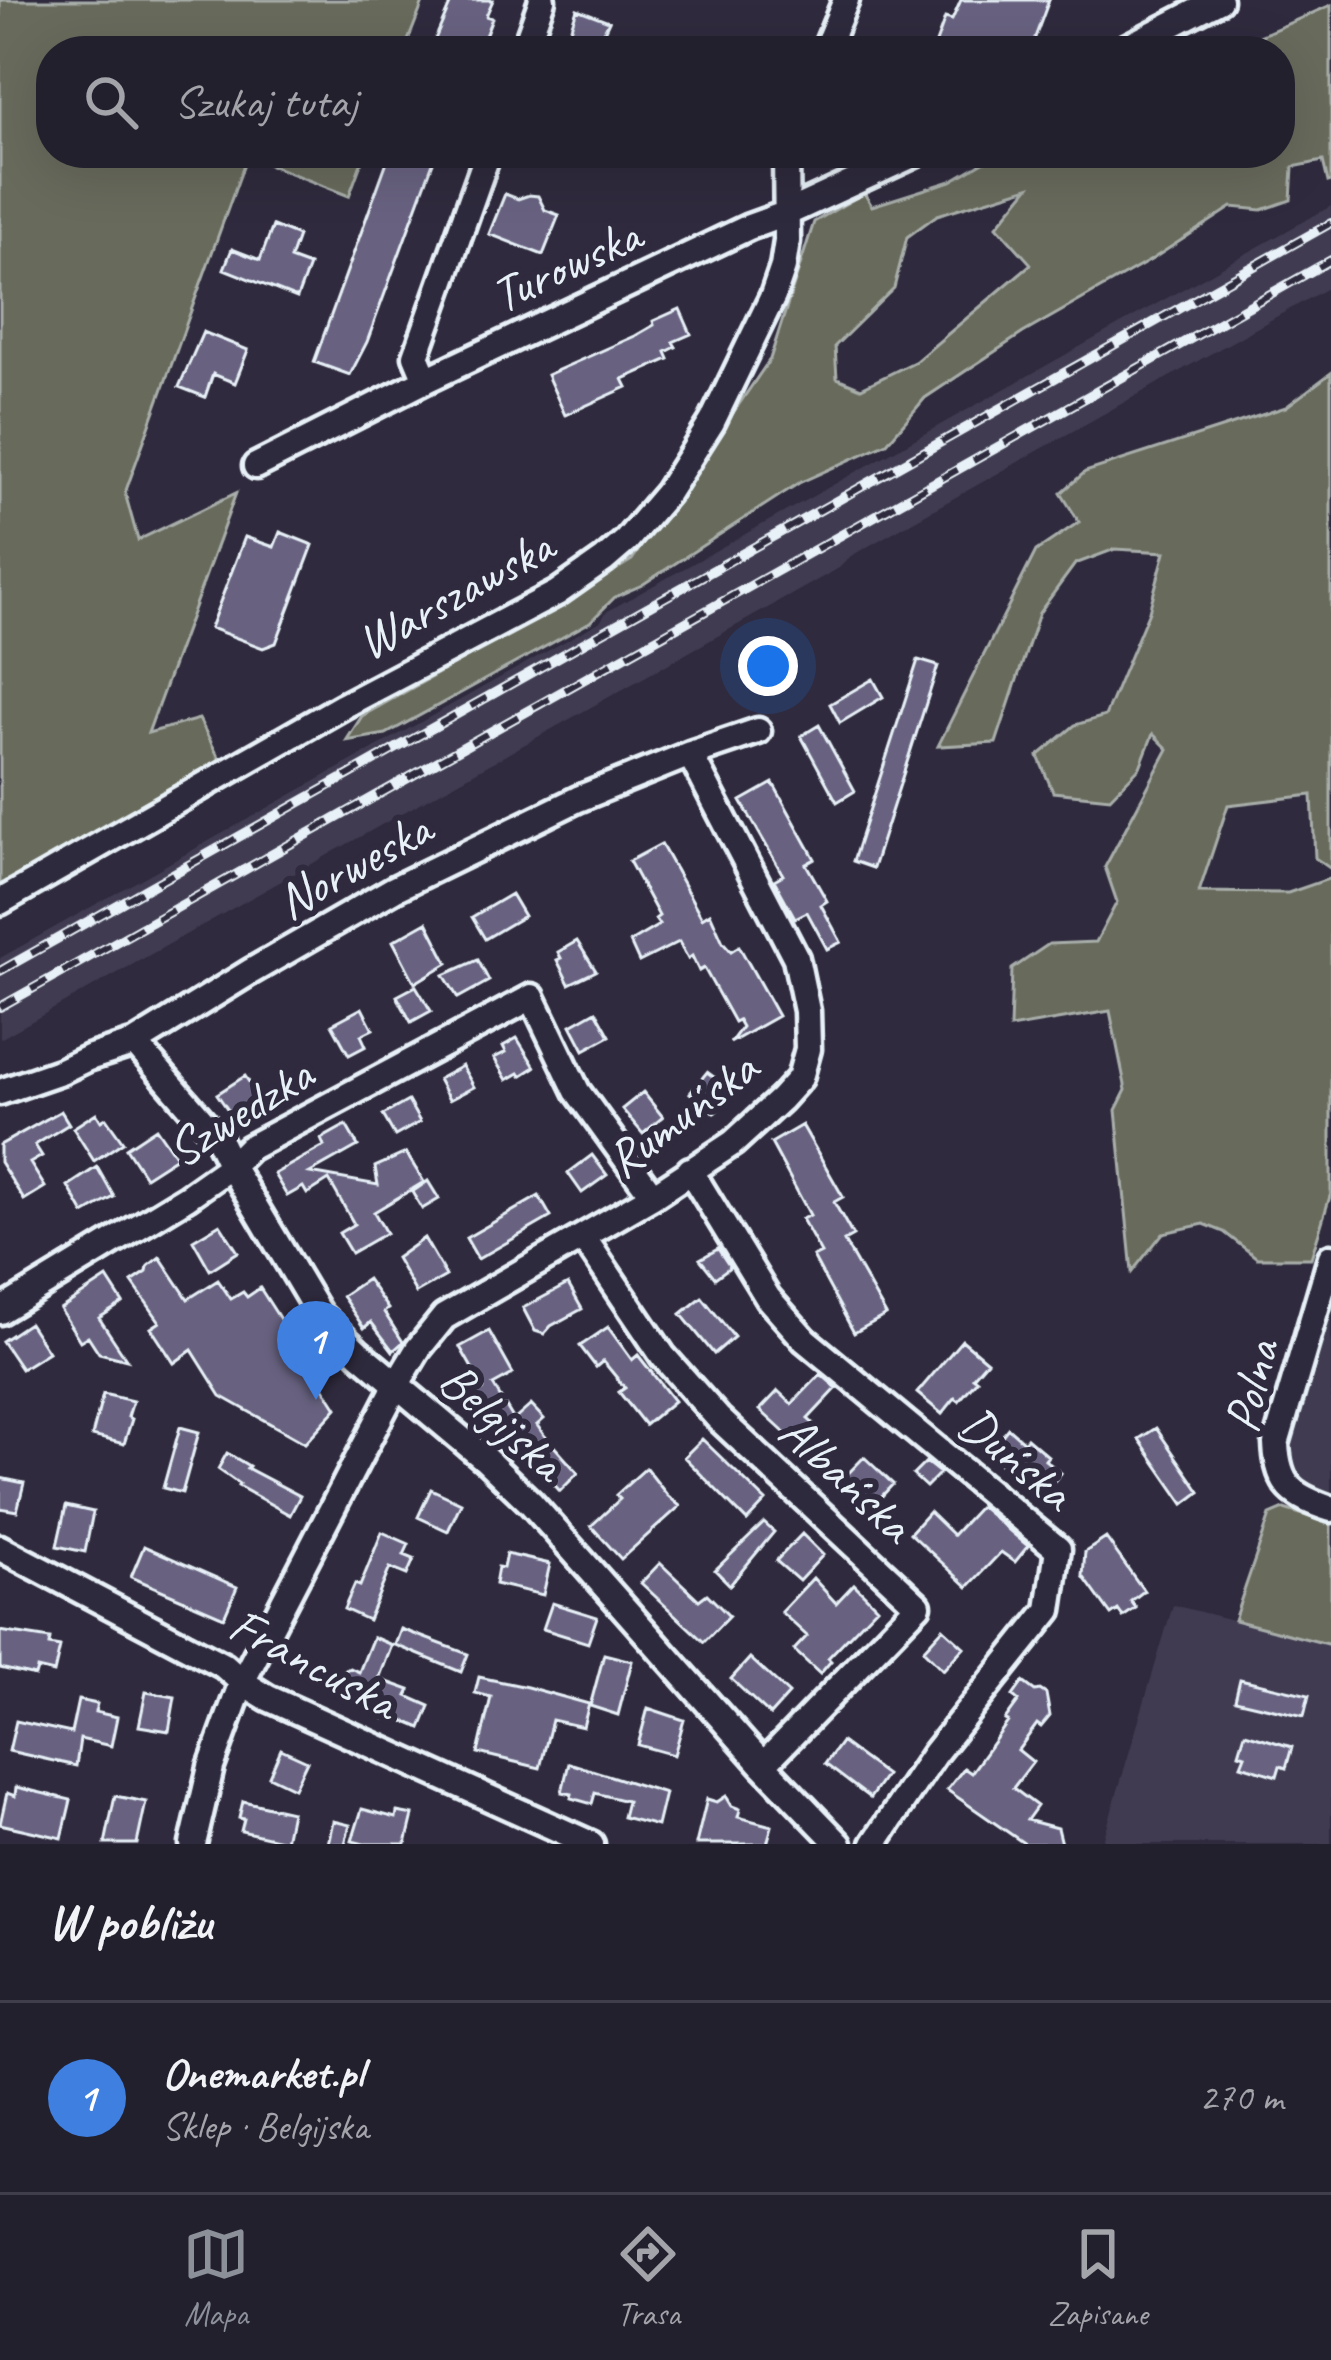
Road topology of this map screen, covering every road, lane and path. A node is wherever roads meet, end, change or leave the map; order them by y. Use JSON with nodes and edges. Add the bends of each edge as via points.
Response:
{"nodes":[{"id":1,"x":542,"y":0,"type":"edge"},
{"id":2,"x":846,"y":0,"type":"edge"},
{"id":3,"x":1213,"y":1,"type":"edge"},
{"id":4,"x":529,"y":36,"type":"edge"},
{"id":5,"x":831,"y":36,"type":"edge"},
{"id":6,"x":1148,"y":36,"type":"edge"},
{"id":7,"x":483,"y":168,"type":"edge"},
{"id":8,"x":785,"y":168,"type":"edge"},
{"id":9,"x":885,"y":168,"type":"edge"},
{"id":10,"x":785,"y":214,"type":"junction"},
{"id":11,"x":426,"y":380,"type":"junction"},
{"id":12,"x":256,"y":466,"type":"dead end"},
{"id":13,"x":758,"y":731,"type":"dead end"},
{"id":14,"x":690,"y":754,"type":"junction"},
{"id":15,"x":0,"y":902,"type":"edge"},
{"id":16,"x":135,"y":1043,"type":"junction"},
{"id":17,"x":0,"y":1092,"type":"edge"},
{"id":18,"x":231,"y":1166,"type":"junction"},
{"id":19,"x":691,"y":1170,"type":"junction"},
{"id":20,"x":653,"y":1196,"type":"junction"},
{"id":21,"x":583,"y":1237,"type":"junction"},
{"id":22,"x":1331,"y":1257,"type":"edge"},
{"id":23,"x":0,"y":1311,"type":"edge"},
{"id":24,"x":397,"y":1384,"type":"junction"},
{"id":25,"x":1331,"y":1509,"type":"edge"},
{"id":26,"x":0,"y":1548,"type":"edge"},
{"id":27,"x":242,"y":1682,"type":"junction"},
{"id":28,"x":763,"y":1766,"type":"junction"},
{"id":29,"x":193,"y":1844,"type":"edge"},
{"id":30,"x":591,"y":1844,"type":"edge"},
{"id":31,"x":839,"y":1844,"type":"edge"},
{"id":32,"x":874,"y":1844,"type":"edge"}],
"edges":[{"from":1,"to":4,"type":"street"},
{"from":2,"to":5,"type":"street"},
{"from":3,"to":6,"type":"street"},
{"from":7,"to":11,"type":"street","via":[[416,356]]},
{"from":8,"to":10,"type":"street","name":"Warszawska"},
{"from":9,"to":10,"type":"street","name":"Turowska"},
{"from":10,"to":11,"type":"street","name":"Turowska"},
{"from":10,"to":15,"type":"street","name":"Warszawska","via":[[783,267],[743,359],[668,494],[626,541],[556,593]]},
{"from":11,"to":12,"type":"street","name":"Turowska"},
{"from":13,"to":14,"type":"street","name":"Norweska"},
{"from":14,"to":16,"type":"street","name":"Norweska","via":[[394,889]]},
{"from":14,"to":19,"type":"street","name":"Rumuńska","via":[[796,958],[808,1049],[800,1078],[782,1099]]},
{"from":16,"to":17,"type":"street","name":"Norweska"},
{"from":16,"to":18,"type":"street","name":"Belgijska","via":[[218,1139]]},
{"from":18,"to":20,"type":"street","name":"Szwedzka","via":[[249,1148],[532,997],[577,1090]]},
{"from":18,"to":23,"type":"street","name":"Szwedzka"},
{"from":18,"to":24,"type":"street","name":"Belgijska","via":[[319,1314]]},
{"from":19,"to":20,"type":"street","name":"Rumuńska"},
{"from":19,"to":32,"type":"street","name":"Duńska","via":[[768,1298],[805,1340],[1058,1549],[1049,1610]]},
{"from":20,"to":21,"type":"street","name":"Rumuńska"},
{"from":21,"to":24,"type":"street","name":"Rumuńska","via":[[444,1317]]},
{"from":21,"to":28,"type":"street","name":"Albańska","via":[[663,1356],[718,1418],[918,1605]]},
{"from":22,"to":25,"type":"street","name":"Polna","via":[[1276,1444],[1277,1469],[1300,1498]]},
{"from":24,"to":27,"type":"street","name":"Rumuńska"},
{"from":24,"to":28,"type":"street","name":"Belgijska","via":[[531,1503]]},
{"from":26,"to":27,"type":"street","name":"Francuska"},
{"from":27,"to":29,"type":"street","name":"Rumuńska"},
{"from":27,"to":30,"type":"street","name":"Francuska"},
{"from":28,"to":31,"type":"street","name":"Belgijska"}]}
